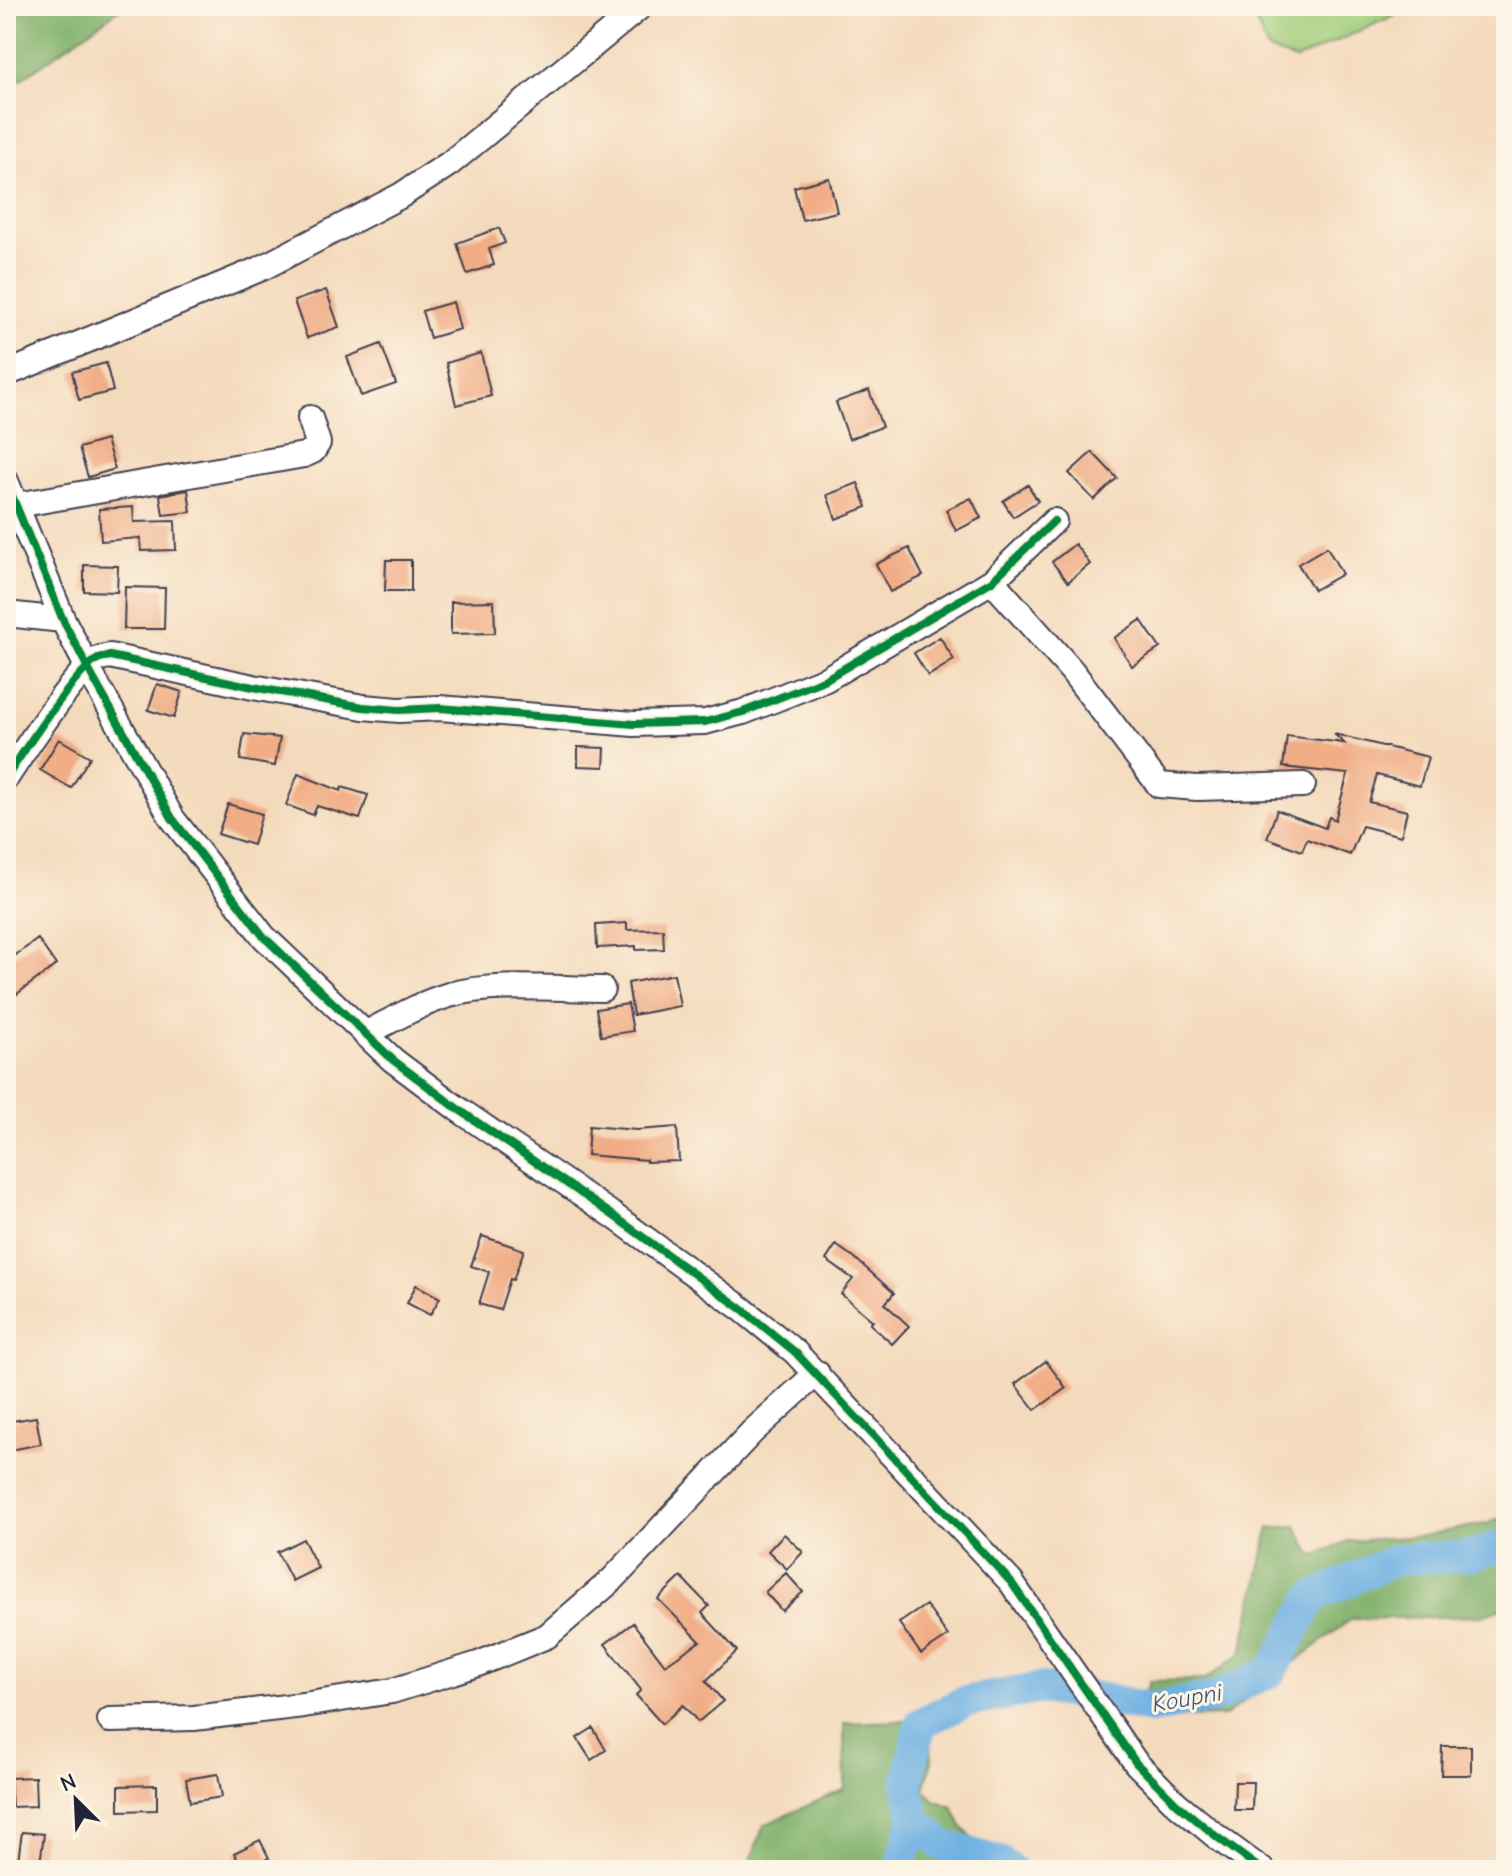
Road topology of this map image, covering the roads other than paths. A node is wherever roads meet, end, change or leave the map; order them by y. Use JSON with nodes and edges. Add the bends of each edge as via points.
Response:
{"nodes":[{"id":1,"x":641,"y":6,"type":"edge"},
{"id":2,"x":6,"y":374,"type":"edge"},
{"id":3,"x":310,"y":418,"type":"dead end"},
{"id":4,"x":6,"y":481,"type":"edge"},
{"id":5,"x":17,"y":505,"type":"junction"},
{"id":6,"x":1054,"y":521,"type":"dead end"},
{"id":7,"x":992,"y":581,"type":"junction"},
{"id":8,"x":6,"y":614,"type":"edge"},
{"id":9,"x":63,"y":620,"type":"junction"},
{"id":10,"x":87,"y":667,"type":"junction"},
{"id":11,"x":6,"y":778,"type":"edge"},
{"id":12,"x":1303,"y":785,"type":"dead end"},
{"id":13,"x":602,"y":989,"type":"dead end"},
{"id":14,"x":365,"y":1034,"type":"junction"},
{"id":15,"x":817,"y":1373,"type":"junction"},
{"id":16,"x":110,"y":1720,"type":"dead end"},
{"id":17,"x":1262,"y":1870,"type":"edge"}],
"edges":[{"from":1,"to":2,"type":"street","via":[[449,164],[400,196],[262,268]]},
{"from":3,"to":5,"type":"street","via":[[318,443],[304,455]]},
{"from":4,"to":5,"type":"street"},
{"from":5,"to":9,"type":"street"},
{"from":6,"to":7,"type":"street"},
{"from":7,"to":10,"type":"street","via":[[826,679],[705,722],[634,724],[363,707],[127,658],[110,656]]},
{"from":7,"to":12,"type":"street","via":[[1072,671],[1159,785]]},
{"from":8,"to":9,"type":"street"},
{"from":9,"to":10,"type":"street"},
{"from":10,"to":11,"type":"street"},
{"from":10,"to":14,"type":"street","via":[[172,818],[221,884],[264,937]]},
{"from":13,"to":14,"type":"street","via":[[495,989],[451,995]]},
{"from":14,"to":15,"type":"street","via":[[458,1109],[742,1309]]},
{"from":15,"to":16,"type":"street","via":[[752,1432],[613,1579],[547,1636],[392,1691],[194,1718]]},
{"from":15,"to":17,"type":"street","via":[[1011,1582],[1136,1763],[1176,1803]]}]}
